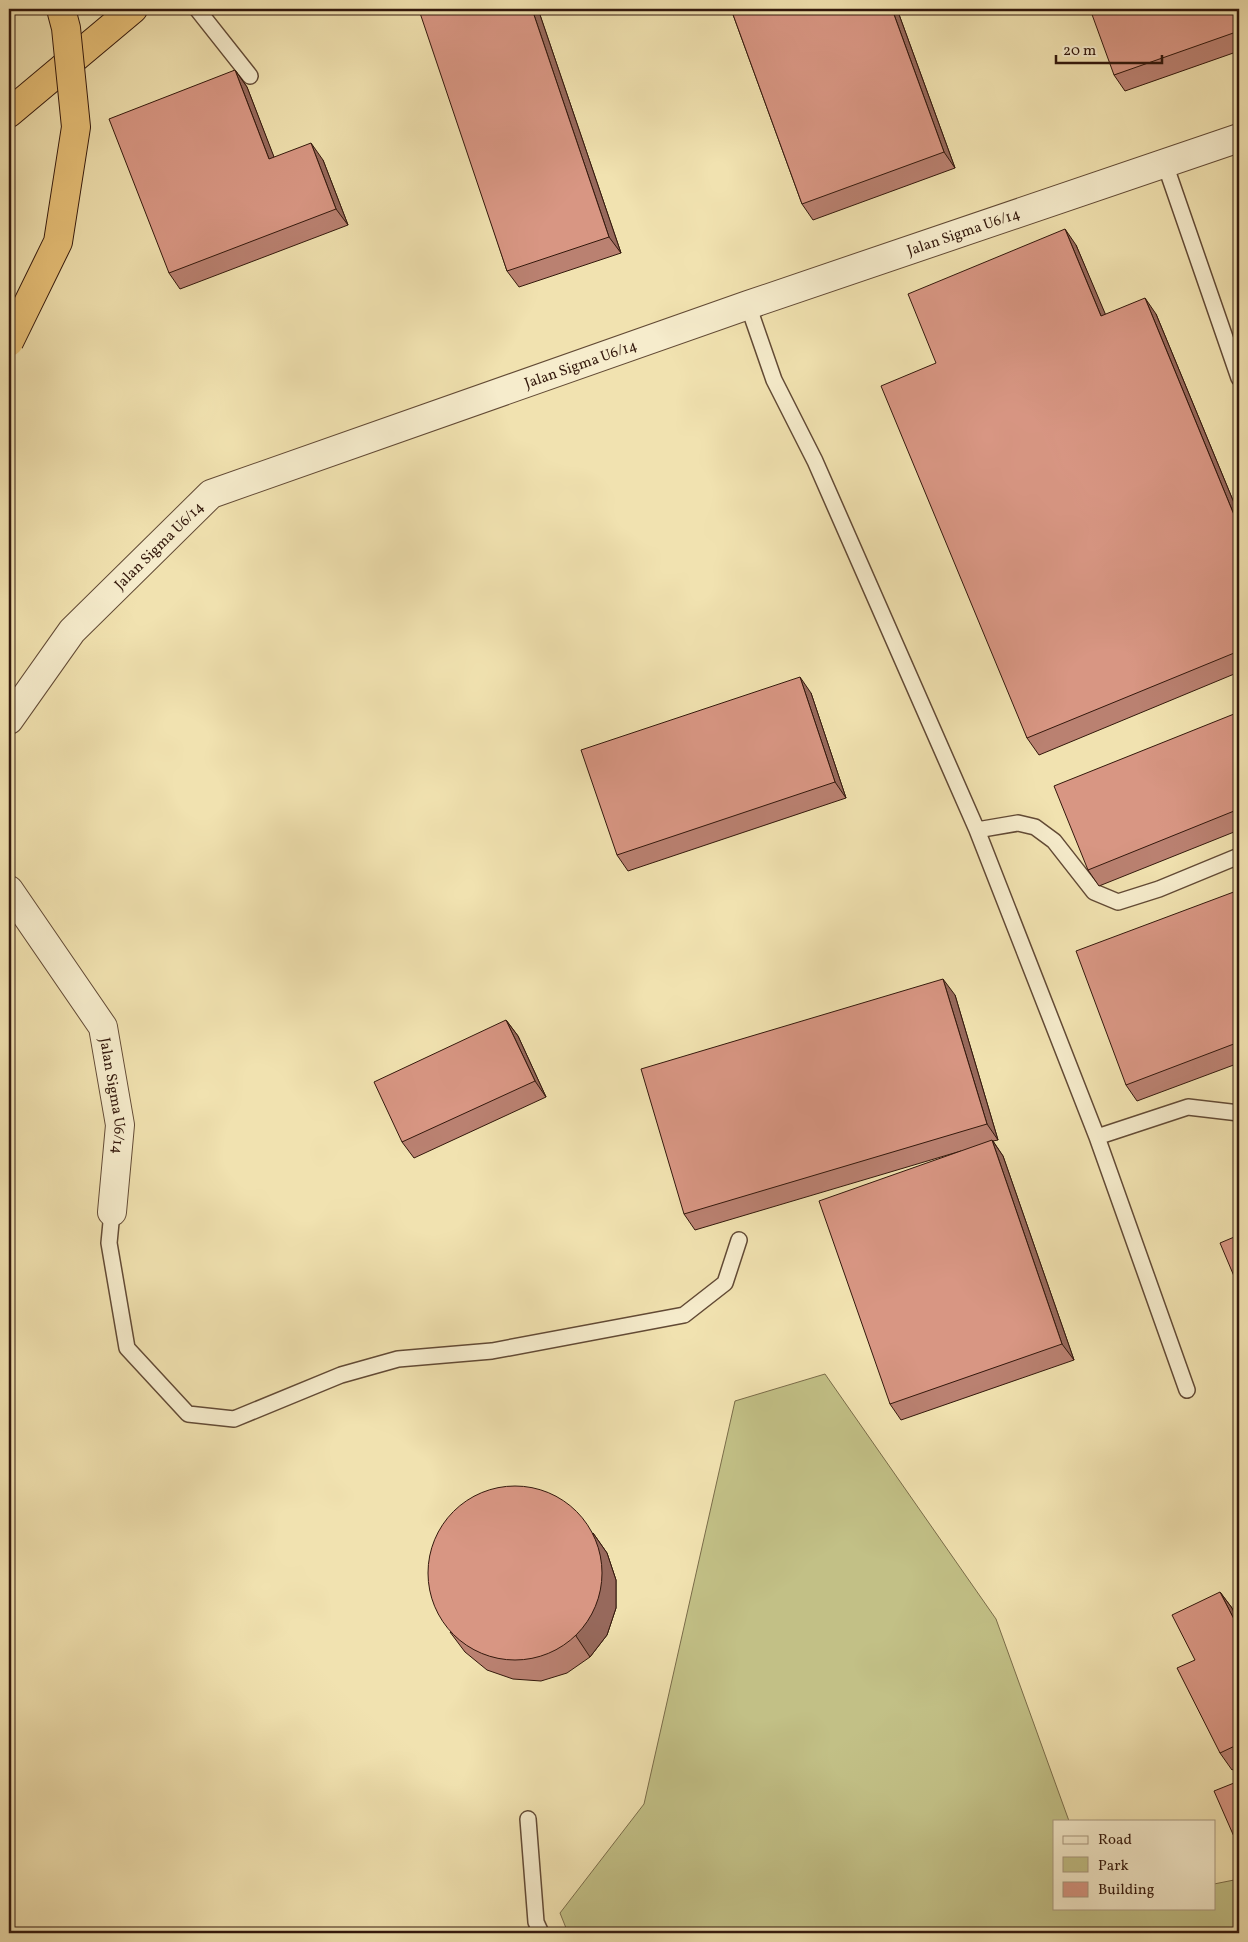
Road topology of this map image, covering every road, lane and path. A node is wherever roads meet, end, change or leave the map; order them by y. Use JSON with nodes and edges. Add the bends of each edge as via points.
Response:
{"nodes":[{"id":1,"x":61,"y":9,"type":"edge"},
{"id":2,"x":134,"y":9,"type":"edge"},
{"id":3,"x":197,"y":9,"type":"edge"},
{"id":4,"x":250,"y":76,"type":"dead end"},
{"id":5,"x":9,"y":113,"type":"edge"},
{"id":6,"x":1239,"y":138,"type":"edge"},
{"id":7,"x":1165,"y":164,"type":"junction"},
{"id":8,"x":748,"y":305,"type":"junction"},
{"id":9,"x":9,"y":342,"type":"edge"},
{"id":10,"x":1239,"y":378,"type":"edge"},
{"id":11,"x":9,"y":720,"type":"edge"},
{"id":12,"x":977,"y":830,"type":"junction"},
{"id":13,"x":1239,"y":856,"type":"edge"},
{"id":14,"x":9,"y":890,"type":"edge"},
{"id":15,"x":1239,"y":1113,"type":"edge"},
{"id":16,"x":1097,"y":1137,"type":"junction"},
{"id":17,"x":112,"y":1212,"type":"joint"},
{"id":18,"x":739,"y":1240,"type":"dead end"},
{"id":19,"x":1187,"y":1390,"type":"dead end"},
{"id":20,"x":528,"y":1819,"type":"dead end"},
{"id":21,"x":541,"y":1933,"type":"edge"}],
"edges":[{"from":1,"to":9,"type":"highway","bridge":true,"via":[[66,28],[76,127],[58,242]]},
{"from":2,"to":5,"type":"highway"},
{"from":3,"to":4,"type":"lane"},
{"from":6,"to":7,"type":"street","name":"Jalan Sigma U6/14"},
{"from":7,"to":8,"type":"street","name":"Jalan Sigma U6/14"},
{"from":7,"to":10,"type":"lane"},
{"from":8,"to":11,"type":"street","name":"Jalan Sigma U6/14","via":[[211,494],[72,631]]},
{"from":8,"to":12,"type":"lane","via":[[774,380],[815,461]]},
{"from":12,"to":13,"type":"lane","via":[[1018,822],[1035,827],[1054,841],[1094,892],[1118,902]]},
{"from":12,"to":16,"type":"lane"},
{"from":14,"to":17,"type":"street","name":"Jalan Sigma U6/14","via":[[103,1027],[120,1125]]},
{"from":15,"to":16,"type":"lane","via":[[1188,1107]]},
{"from":16,"to":19,"type":"lane"},
{"from":17,"to":18,"type":"lane","via":[[108,1243],[127,1348],[188,1414],[234,1419],[341,1375],[398,1359],[492,1351],[684,1315],[725,1283]]},
{"from":20,"to":21,"type":"lane","via":[[536,1922]]}]}
